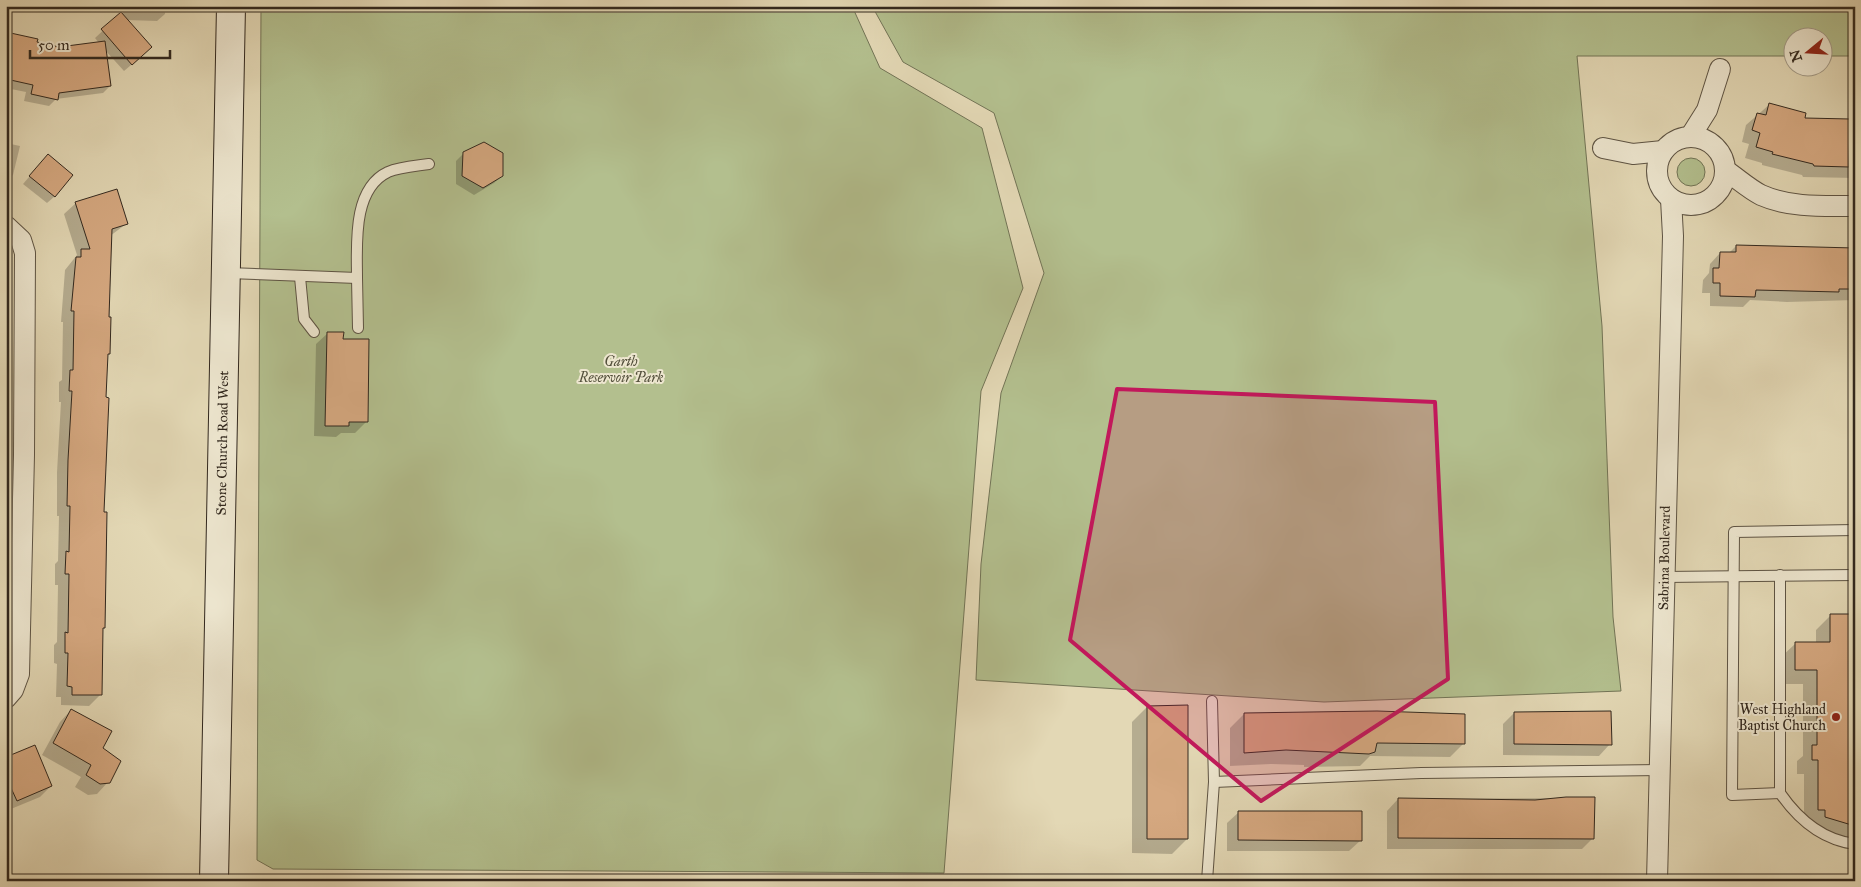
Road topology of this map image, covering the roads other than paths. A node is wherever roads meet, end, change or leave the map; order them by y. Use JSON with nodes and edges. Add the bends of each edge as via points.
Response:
{"nodes":[{"id":1,"x":231,"y":6,"type":"edge"},
{"id":2,"x":1720,"y":69,"type":"dead end"},
{"id":3,"x":1707,"y":110,"type":"junction"},
{"id":4,"x":1690,"y":138,"type":"junction"},
{"id":5,"x":1710,"y":144,"type":"junction"},
{"id":6,"x":1603,"y":148,"type":"dead end"},
{"id":7,"x":1664,"y":151,"type":"junction"},
{"id":8,"x":1633,"y":154,"type":"junction"},
{"id":9,"x":429,"y":164,"type":"dead end"},
{"id":10,"x":1725,"y":170,"type":"junction"},
{"id":11,"x":1656,"y":174,"type":"junction"},
{"id":12,"x":1761,"y":194,"type":"junction"},
{"id":13,"x":1715,"y":196,"type":"junction"},
{"id":14,"x":1671,"y":199,"type":"junction"},
{"id":15,"x":1694,"y":206,"type":"junction"},
{"id":16,"x":1855,"y":206,"type":"edge"},
{"id":17,"x":6,"y":226,"type":"edge"},
{"id":18,"x":1673,"y":236,"type":"junction"},
{"id":19,"x":226,"y":273,"type":"junction"},
{"id":20,"x":300,"y":277,"type":"junction"},
{"id":21,"x":356,"y":278,"type":"junction"},
{"id":22,"x":358,"y":328,"type":"dead end"},
{"id":23,"x":314,"y":332,"type":"dead end"},
{"id":24,"x":1855,"y":530,"type":"edge"},
{"id":25,"x":1855,"y":575,"type":"edge"},
{"id":26,"x":1734,"y":576,"type":"junction"},
{"id":27,"x":1780,"y":576,"type":"junction"},
{"id":28,"x":1664,"y":577,"type":"junction"},
{"id":29,"x":6,"y":698,"type":"edge"},
{"id":30,"x":1212,"y":701,"type":"dead end"},
{"id":31,"x":1660,"y":770,"type":"junction"},
{"id":32,"x":1214,"y":782,"type":"junction"},
{"id":33,"x":1780,"y":793,"type":"junction"},
{"id":34,"x":1855,"y":844,"type":"edge"},
{"id":35,"x":214,"y":881,"type":"edge"},
{"id":36,"x":1208,"y":881,"type":"edge"},
{"id":37,"x":1657,"y":881,"type":"edge"}],
"edges":[{"from":1,"to":19,"type":"main road","name":"Stone Church Road West"},
{"from":2,"to":3,"type":"street"},
{"from":3,"to":4,"type":"street"},
{"from":3,"to":5,"type":"street"},
{"from":4,"to":5,"type":"street"},
{"from":4,"to":7,"type":"street","via":[[1682,138]]},
{"from":5,"to":10,"type":"street","via":[[1721,154]]},
{"from":6,"to":8,"type":"street"},
{"from":7,"to":8,"type":"street"},
{"from":7,"to":11,"type":"street","via":[[1658,160]]},
{"from":8,"to":11,"type":"street"},
{"from":9,"to":21,"type":"lane","via":[[387,173],[374,182],[365,195]]},
{"from":10,"to":12,"type":"street"},
{"from":10,"to":13,"type":"street","via":[[1723,183]]},
{"from":11,"to":14,"type":"street","via":[[1662,191]]},
{"from":12,"to":13,"type":"street"},
{"from":12,"to":16,"type":"street","via":[[1802,206]]},
{"from":13,"to":15,"type":"street"},
{"from":14,"to":15,"type":"street","via":[[1682,205]]},
{"from":14,"to":18,"type":"street","name":"Sabrina Boulevard"},
{"from":15,"to":18,"type":"street"},
{"from":17,"to":29,"type":"street","via":[[21,240],[25,253],[19,674]]},
{"from":18,"to":28,"type":"street","name":"Sabrina Boulevard"},
{"from":19,"to":20,"type":"lane"},
{"from":19,"to":35,"type":"main road","name":"Stone Church Road West"},
{"from":20,"to":21,"type":"lane"},
{"from":20,"to":23,"type":"lane","via":[[304,319]]},
{"from":21,"to":22,"type":"lane"},
{"from":24,"to":26,"type":"lane","via":[[1734,532]]},
{"from":25,"to":27,"type":"lane"},
{"from":26,"to":27,"type":"lane"},
{"from":26,"to":28,"type":"lane"},
{"from":26,"to":33,"type":"lane","via":[[1732,795]]},
{"from":27,"to":33,"type":"lane"},
{"from":28,"to":31,"type":"street","name":"Sabrina Boulevard"},
{"from":30,"to":32,"type":"lane"},
{"from":31,"to":32,"type":"lane","via":[[1421,773]]},
{"from":31,"to":37,"type":"street","name":"Sabrina Boulevard"},
{"from":32,"to":36,"type":"lane"},
{"from":33,"to":34,"type":"lane","via":[[1804,822],[1838,841]]}]}
